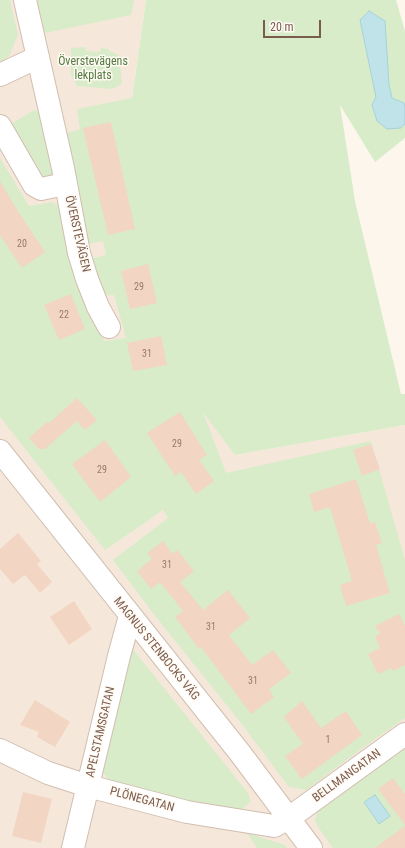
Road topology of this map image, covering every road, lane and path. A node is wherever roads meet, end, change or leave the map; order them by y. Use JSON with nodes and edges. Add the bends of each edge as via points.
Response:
{"nodes":[{"id":1,"x":25,"y":0,"type":"edge"},
{"id":2,"x":38,"y":57,"type":"junction"},
{"id":3,"x":0,"y":75,"type":"edge"},
{"id":4,"x":0,"y":126,"type":"edge"},
{"id":5,"x":65,"y":184,"type":"junction"},
{"id":6,"x":109,"y":327,"type":"dead end"},
{"id":7,"x":0,"y":451,"type":"edge"},
{"id":8,"x":130,"y":616,"type":"junction"},
{"id":9,"x":405,"y":734,"type":"edge"},
{"id":10,"x":0,"y":750,"type":"edge"},
{"id":11,"x":88,"y":786,"type":"junction"},
{"id":12,"x":289,"y":818,"type":"junction"},
{"id":13,"x":73,"y":848,"type":"edge"},
{"id":14,"x":311,"y":848,"type":"edge"}],
"edges":[{"from":1,"to":2,"type":"street","name":"ÖVERSTEVÄGEN"},
{"from":2,"to":3,"type":"street"},
{"from":2,"to":5,"type":"street","name":"ÖVERSTEVÄGEN"},
{"from":4,"to":5,"type":"street","name":"ÖVERSTEVÄGEN","via":[[34,185],[41,189]]},
{"from":5,"to":6,"type":"street","name":"ÖVERSTEVÄGEN","via":[[82,261],[98,307]]},
{"from":7,"to":8,"type":"street","name":"MAGNUS STENBOCKS VÄG"},
{"from":8,"to":11,"type":"street","name":"APELSTAMSGATAN"},
{"from":8,"to":12,"type":"street","name":"MAGNUS STENBOCKS VÄG"},
{"from":9,"to":12,"type":"street","name":"BELLMANGATAN"},
{"from":10,"to":11,"type":"street","name":"PLÖNEGATAN","via":[[48,773]]},
{"from":11,"to":12,"type":"street","name":"PLÖNEGATAN","via":[[195,814],[274,826]]},
{"from":11,"to":13,"type":"street","name":"APELSTAMSGATAN"},
{"from":12,"to":14,"type":"street","name":"MAGNUS STENBOCKS VÄG"}]}
